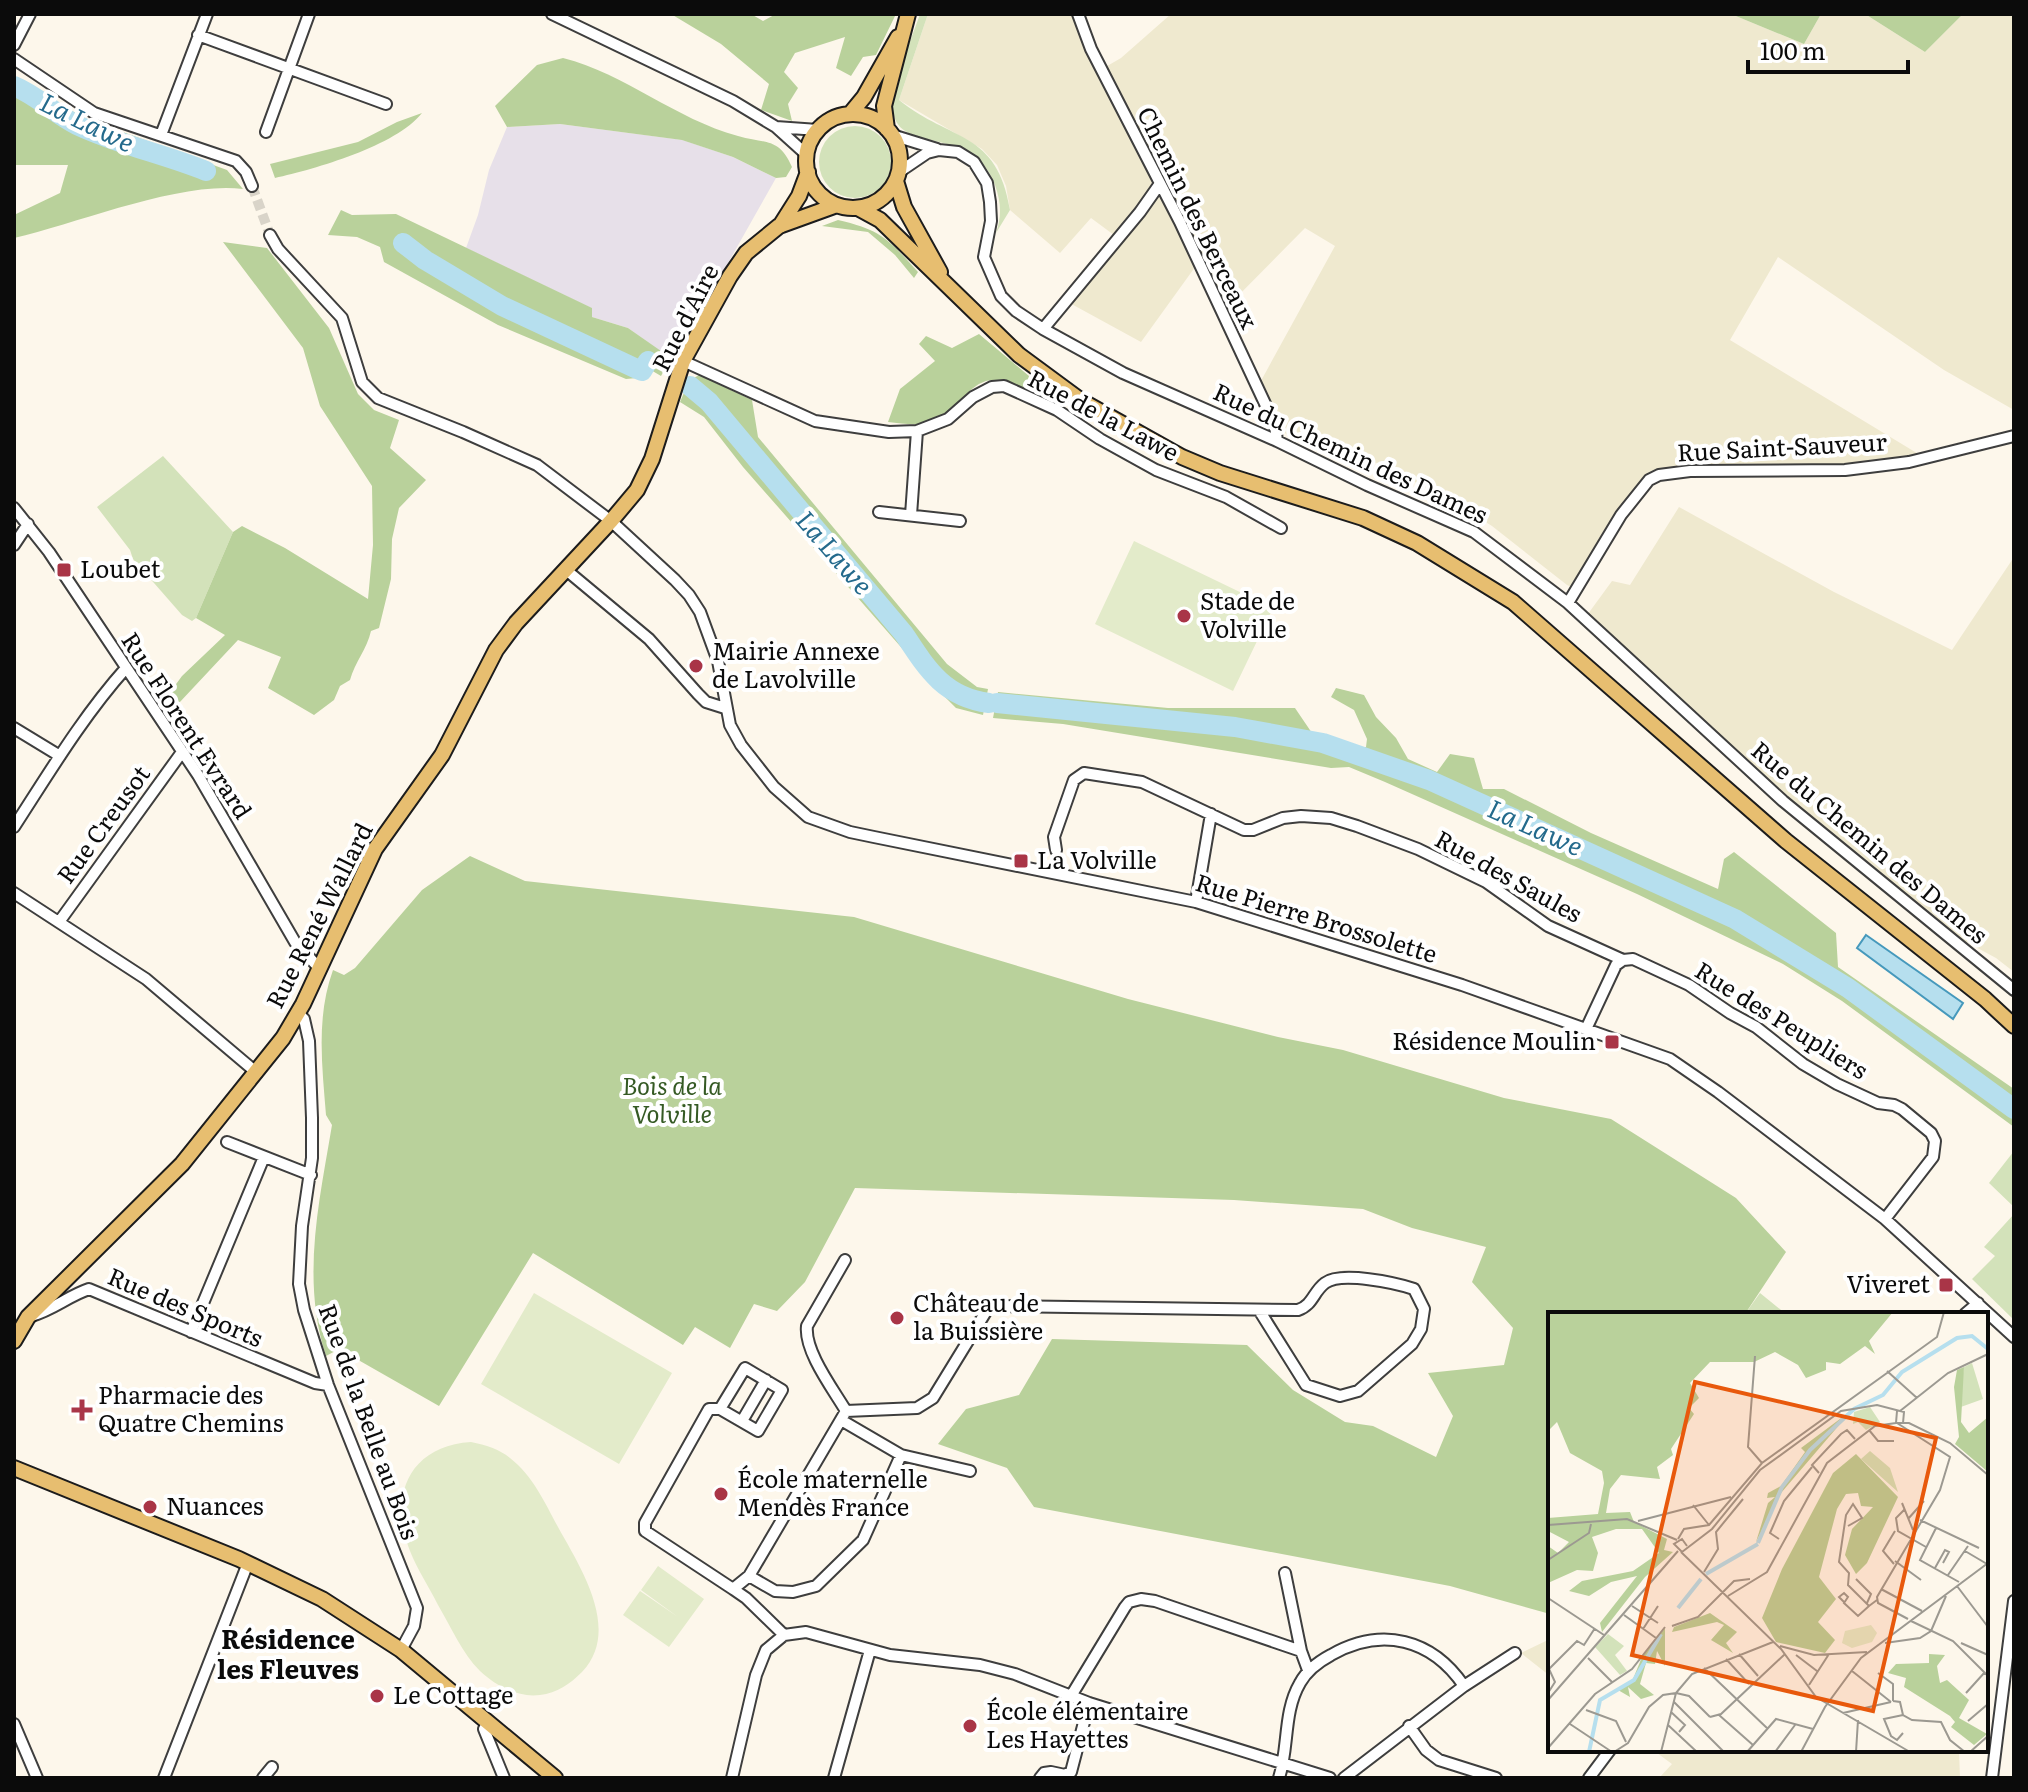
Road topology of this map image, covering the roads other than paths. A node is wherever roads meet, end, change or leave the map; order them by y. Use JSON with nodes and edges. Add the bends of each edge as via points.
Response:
{"nodes":[{"id":1,"x":30,"y":14,"type":"edge"},
{"id":2,"x":207,"y":14,"type":"edge"},
{"id":3,"x":309,"y":14,"type":"edge"},
{"id":4,"x":552,"y":14,"type":"edge"},
{"id":5,"x":908,"y":14,"type":"edge"},
{"id":6,"x":1078,"y":14,"type":"edge"},
{"id":7,"x":903,"y":31,"type":"junction"},
{"id":8,"x":198,"y":35,"type":"junction"},
{"id":9,"x":14,"y":45,"type":"edge"},
{"id":10,"x":14,"y":59,"type":"edge"},
{"id":11,"x":288,"y":70,"type":"junction"},
{"id":12,"x":386,"y":104,"type":"dead end"},
{"id":13,"x":850,"y":114,"type":"junction"},
{"id":14,"x":776,"y":127,"type":"junction"},
{"id":15,"x":818,"y":130,"type":"junction"},
{"id":16,"x":266,"y":132,"type":"dead end"},
{"id":17,"x":890,"y":132,"type":"junction"},
{"id":18,"x":161,"y":135,"type":"junction"},
{"id":19,"x":939,"y":150,"type":"junction"},
{"id":20,"x":807,"y":155,"type":"junction"},
{"id":21,"x":808,"y":172,"type":"junction"},
{"id":22,"x":897,"y":176,"type":"junction"},
{"id":23,"x":1159,"y":185,"type":"junction"},
{"id":24,"x":252,"y":186,"type":"tunnel mouth"},
{"id":25,"x":837,"y":205,"type":"junction"},
{"id":26,"x":858,"y":208,"type":"junction"},
{"id":27,"x":779,"y":226,"type":"junction"},
{"id":28,"x":270,"y":235,"type":"tunnel mouth"},
{"id":29,"x":948,"y":286,"type":"junction"},
{"id":30,"x":1043,"y":329,"type":"junction"},
{"id":31,"x":683,"y":361,"type":"junction"},
{"id":32,"x":917,"y":431,"type":"junction"},
{"id":33,"x":2014,"y":436,"type":"edge"},
{"id":34,"x":1277,"y":441,"type":"junction"},
{"id":35,"x":637,"y":490,"type":"joint"},
{"id":36,"x":14,"y":508,"type":"edge"},
{"id":37,"x":879,"y":512,"type":"dead end"},
{"id":38,"x":911,"y":515,"type":"junction"},
{"id":39,"x":611,"y":521,"type":"junction"},
{"id":40,"x":960,"y":521,"type":"dead end"},
{"id":41,"x":28,"y":524,"type":"junction"},
{"id":42,"x":1281,"y":528,"type":"dead end"},
{"id":43,"x":14,"y":545,"type":"edge"},
{"id":44,"x":565,"y":569,"type":"junction"},
{"id":45,"x":1568,"y":603,"type":"junction"},
{"id":46,"x":126,"y":668,"type":"junction"},
{"id":47,"x":725,"y":708,"type":"junction"},
{"id":48,"x":14,"y":728,"type":"edge"},
{"id":49,"x":182,"y":752,"type":"junction"},
{"id":50,"x":60,"y":756,"type":"junction"},
{"id":51,"x":1211,"y":814,"type":"junction"},
{"id":52,"x":14,"y":827,"type":"edge"},
{"id":53,"x":1056,"y":850,"type":"dead end"},
{"id":54,"x":14,"y":893,"type":"edge"},
{"id":55,"x":1196,"y":902,"type":"junction"},
{"id":56,"x":59,"y":922,"type":"junction"},
{"id":57,"x":1623,"y":960,"type":"junction"},
{"id":58,"x":320,"y":969,"type":"junction"},
{"id":59,"x":2014,"y":990,"type":"edge"},
{"id":60,"x":298,"y":1013,"type":"junction"},
{"id":61,"x":2014,"y":1026,"type":"edge"},
{"id":62,"x":1587,"y":1027,"type":"junction"},
{"id":63,"x":257,"y":1073,"type":"junction"},
{"id":64,"x":227,"y":1142,"type":"dead end"},
{"id":65,"x":264,"y":1157,"type":"junction"},
{"id":66,"x":311,"y":1175,"type":"junction"},
{"id":67,"x":1885,"y":1219,"type":"junction"},
{"id":68,"x":845,"y":1260,"type":"dead end"},
{"id":69,"x":1978,"y":1303,"type":"junction"},
{"id":70,"x":1259,"y":1310,"type":"junction"},
{"id":71,"x":1967,"y":1312,"type":"edge"},
{"id":72,"x":1988,"y":1312,"type":"edge"},
{"id":73,"x":1988,"y":1312,"type":"edge"},
{"id":74,"x":28,"y":1317,"type":"junction"},
{"id":75,"x":191,"y":1332,"type":"junction"},
{"id":76,"x":2014,"y":1337,"type":"edge"},
{"id":77,"x":14,"y":1341,"type":"edge"},
{"id":78,"x":766,"y":1380,"type":"junction"},
{"id":79,"x":328,"y":1385,"type":"junction"},
{"id":80,"x":715,"y":1409,"type":"junction"},
{"id":81,"x":844,"y":1416,"type":"junction"},
{"id":82,"x":742,"y":1421,"type":"junction"},
{"id":83,"x":901,"y":1455,"type":"junction"},
{"id":84,"x":14,"y":1461,"type":"edge"},
{"id":85,"x":14,"y":1468,"type":"edge"},
{"id":86,"x":970,"y":1471,"type":"dead end"},
{"id":87,"x":34,"y":1475,"type":"junction"},
{"id":88,"x":248,"y":1563,"type":"junction"},
{"id":89,"x":1285,"y":1573,"type":"dead end"},
{"id":90,"x":749,"y":1576,"type":"junction"},
{"id":91,"x":733,"y":1589,"type":"junction"},
{"id":92,"x":2014,"y":1601,"type":"edge"},
{"id":93,"x":784,"y":1635,"type":"junction"},
{"id":94,"x":401,"y":1650,"type":"junction"},
{"id":95,"x":870,"y":1650,"type":"junction"},
{"id":96,"x":1301,"y":1651,"type":"junction"},
{"id":97,"x":1515,"y":1653,"type":"dead end"},
{"id":98,"x":1308,"y":1670,"type":"junction"},
{"id":99,"x":1464,"y":1686,"type":"junction"},
{"id":100,"x":1071,"y":1696,"type":"junction"},
{"id":101,"x":1089,"y":1703,"type":"junction"},
{"id":102,"x":488,"y":1722,"type":"junction"},
{"id":103,"x":14,"y":1724,"type":"edge"},
{"id":104,"x":1409,"y":1726,"type":"junction"},
{"id":105,"x":1608,"y":1752,"type":"edge"},
{"id":106,"x":1284,"y":1763,"type":"junction"},
{"id":107,"x":272,"y":1767,"type":"dead end"},
{"id":108,"x":37,"y":1778,"type":"edge"},
{"id":109,"x":164,"y":1778,"type":"edge"},
{"id":110,"x":263,"y":1778,"type":"edge"},
{"id":111,"x":504,"y":1778,"type":"edge"},
{"id":112,"x":555,"y":1778,"type":"edge"},
{"id":113,"x":732,"y":1778,"type":"edge"},
{"id":114,"x":834,"y":1778,"type":"edge"},
{"id":115,"x":1040,"y":1778,"type":"edge"},
{"id":116,"x":1279,"y":1778,"type":"edge"},
{"id":117,"x":1330,"y":1778,"type":"edge"},
{"id":118,"x":1344,"y":1778,"type":"edge"},
{"id":119,"x":1496,"y":1778,"type":"edge"},
{"id":120,"x":1589,"y":1778,"type":"edge"},
{"id":121,"x":1992,"y":1778,"type":"edge"}],
"edges":[{"from":1,"to":9,"type":"street"},
{"from":2,"to":8,"type":"street"},
{"from":3,"to":11,"type":"street"},
{"from":4,"to":14,"type":"street"},
{"from":5,"to":7,"type":"main road"},
{"from":6,"to":23,"type":"street","name":"Chemin des Berceaux"},
{"from":7,"to":13,"type":"main road"},
{"from":7,"to":17,"type":"main road","via":[[884,106]]},
{"from":8,"to":11,"type":"street"},
{"from":8,"to":18,"type":"street"},
{"from":10,"to":18,"type":"street","via":[[94,113]]},
{"from":11,"to":12,"type":"street"},
{"from":11,"to":16,"type":"street"},
{"from":13,"to":15,"type":"main road"},
{"from":13,"to":17,"type":"main road","via":[[870,117]]},
{"from":14,"to":15,"type":"street"},
{"from":14,"to":20,"type":"street"},
{"from":15,"to":20,"type":"main road"},
{"from":17,"to":19,"type":"street","name":"Rue du Chemin des Dames"},
{"from":17,"to":22,"type":"main road","via":[[898,146]]},
{"from":18,"to":24,"type":"street","via":[[236,161]]},
{"from":19,"to":22,"type":"street"},
{"from":19,"to":30,"type":"street","name":"Rue du Chemin des Dames","via":[[958,152],[974,162],[987,183],[991,221],[984,257],[989,272],[1006,302]]},
{"from":20,"to":21,"type":"main road"},
{"from":21,"to":25,"type":"main road","via":[[818,193]]},
{"from":21,"to":27,"type":"main road","name":"Rue d'Aire"},
{"from":22,"to":26,"type":"main road","via":[[876,202]]},
{"from":22,"to":29,"type":"main road","via":[[904,207]]},
{"from":23,"to":30,"type":"street"},
{"from":23,"to":34,"type":"street","name":"Chemin des Berceaux","via":[[1275,425]]},
{"from":25,"to":26,"type":"main road"},
{"from":25,"to":27,"type":"main road","name":"Rue d'Aire"},
{"from":26,"to":29,"type":"main road","via":[[880,220]]},
{"from":27,"to":31,"type":"main road","name":"Rue d'Aire","via":[[746,253]]},
{"from":28,"to":39,"type":"street","name":"Rue Pierre Brossolette","via":[[342,318],[362,382],[378,398],[537,465]]},
{"from":29,"to":61,"type":"main road","via":[[1019,355],[1135,432],[1220,473],[1376,524],[1513,602],[1786,841]]},
{"from":30,"to":34,"type":"street","name":"Rue du Chemin des Dames","via":[[1123,373]]},
{"from":31,"to":32,"type":"street","name":"Rue de la Lawe","via":[[815,421]]},
{"from":31,"to":35,"type":"main road","name":"Rue d'Aire"},
{"from":32,"to":38,"type":"street"},
{"from":32,"to":42,"type":"street","name":"Rue de la Lawe","via":[[948,419],[992,387],[1004,386],[1057,410],[1156,470],[1226,497]]},
{"from":33,"to":45,"type":"street","name":"Rue Saint-Sauveur","via":[[1909,462],[1845,470],[1659,475],[1621,515]]},
{"from":34,"to":45,"type":"street","name":"Rue du Chemin des Dames","via":[[1474,532]]},
{"from":35,"to":39,"type":"main road","name":"Rue René Wallard"},
{"from":36,"to":41,"type":"street","name":"Rue Florent Evrard"},
{"from":37,"to":38,"type":"street"},
{"from":38,"to":40,"type":"street"},
{"from":39,"to":44,"type":"main road","name":"Rue René Wallard"},
{"from":39,"to":47,"type":"street","name":"Rue Pierre Brossolette","via":[[675,580],[700,612],[718,661]]},
{"from":41,"to":43,"type":"street"},
{"from":41,"to":46,"type":"street","name":"Rue Florent Evrard"},
{"from":44,"to":47,"type":"street","via":[[649,639],[706,702]]},
{"from":44,"to":58,"type":"main road","name":"Rue René Wallard","via":[[496,650],[442,755],[375,849]]},
{"from":45,"to":59,"type":"street","name":"Rue du Chemin des Dames","via":[[1783,801]]},
{"from":46,"to":49,"type":"street","name":"Rue Florent Evrard"},
{"from":46,"to":50,"type":"street"},
{"from":47,"to":55,"type":"street","name":"Rue Pierre Brossolette","via":[[749,755],[808,817],[850,832]]},
{"from":48,"to":50,"type":"street"},
{"from":49,"to":56,"type":"street","name":"Rue Creusot"},
{"from":49,"to":58,"type":"street","name":"Rue Florent Evrard","via":[[295,942]]},
{"from":50,"to":52,"type":"street"},
{"from":51,"to":53,"type":"street","via":[[1142,782],[1084,773],[1074,780],[1054,837]]},
{"from":51,"to":55,"type":"street"},
{"from":51,"to":57,"type":"street","name":"Rue des Saules","via":[[1244,830],[1301,816],[1357,826],[1486,882],[1548,926]]},
{"from":54,"to":56,"type":"street"},
{"from":55,"to":62,"type":"street","name":"Rue Pierre Brossolette"},
{"from":56,"to":63,"type":"street","via":[[146,979]]},
{"from":57,"to":62,"type":"street"},
{"from":57,"to":67,"type":"street","name":"Rue des Peupliers","via":[[1633,959],[1689,985],[1825,1077],[1902,1109],[1931,1133],[1933,1157]]},
{"from":58,"to":60,"type":"main road","name":"Rue René Wallard"},
{"from":60,"to":63,"type":"main road","name":"Rue René Wallard"},
{"from":60,"to":66,"type":"street","name":"Rue de la Belle au Bois","via":[[309,1041]]},
{"from":62,"to":67,"type":"street","name":"Rue Pierre Brossolette","via":[[1670,1059]]},
{"from":63,"to":74,"type":"main road","name":"Rue René Wallard","via":[[174,1173]]},
{"from":64,"to":65,"type":"street"},
{"from":65,"to":66,"type":"street"},
{"from":65,"to":75,"type":"street"},
{"from":66,"to":79,"type":"street","name":"Rue de la Belle au Bois","via":[[299,1284]]},
{"from":67,"to":69,"type":"street","name":"Rue Pierre Brossolette"},
{"from":68,"to":81,"type":"street","via":[[806,1334]]},
{"from":69,"to":71,"type":"street"},
{"from":69,"to":73,"type":"street","name":"Rue Pierre Brossolette"},
{"from":70,"to":70,"type":"street","via":[[1307,1307],[1334,1279],[1386,1280],[1414,1289],[1424,1309],[1421,1329],[1401,1356],[1358,1391],[1340,1396],[1306,1385]]},
{"from":70,"to":81,"type":"street","via":[[994,1306],[933,1398],[917,1408]]},
{"from":72,"to":76,"type":"street","name":"Rue Pierre Brossolette"},
{"from":74,"to":75,"type":"street","name":"Rue des Sports","via":[[89,1289]]},
{"from":74,"to":77,"type":"main road","name":"Rue René Wallard"},
{"from":75,"to":79,"type":"street","name":"Rue des Sports"},
{"from":78,"to":80,"type":"street","via":[[745,1368]]},
{"from":78,"to":82,"type":"street"},
{"from":78,"to":82,"type":"street","via":[[782,1390],[758,1431]]},
{"from":79,"to":94,"type":"street","name":"Rue de la Belle au Bois","via":[[417,1608]]},
{"from":80,"to":82,"type":"street"},
{"from":80,"to":91,"type":"street","via":[[645,1531]]},
{"from":81,"to":83,"type":"street"},
{"from":81,"to":90,"type":"street"},
{"from":83,"to":86,"type":"street"},
{"from":83,"to":90,"type":"street","via":[[859,1546],[816,1586],[775,1591]]},
{"from":84,"to":87,"type":"main road"},
{"from":85,"to":87,"type":"main road"},
{"from":87,"to":88,"type":"main road"},
{"from":88,"to":94,"type":"main road","via":[[322,1599]]},
{"from":88,"to":109,"type":"street"},
{"from":89,"to":96,"type":"street"},
{"from":90,"to":91,"type":"street"},
{"from":91,"to":93,"type":"street"},
{"from":92,"to":121,"type":"street"},
{"from":93,"to":95,"type":"street","via":[[806,1632]]},
{"from":93,"to":113,"type":"street","via":[[766,1650],[756,1675]]},
{"from":94,"to":102,"type":"main road"},
{"from":95,"to":100,"type":"street","via":[[980,1665]]},
{"from":95,"to":114,"type":"street"},
{"from":96,"to":98,"type":"street"},
{"from":96,"to":100,"type":"street","via":[[1141,1599],[1129,1602]]},
{"from":97,"to":99,"type":"street"},
{"from":98,"to":99,"type":"street","via":[[1357,1642],[1397,1640],[1435,1654]]},
{"from":98,"to":106,"type":"street","via":[[1291,1701]]},
{"from":99,"to":104,"type":"street"},
{"from":100,"to":101,"type":"street"},
{"from":101,"to":106,"type":"street"},
{"from":101,"to":115,"type":"street","via":[[1071,1772],[1044,1773]]},
{"from":102,"to":111,"type":"street","via":[[484,1729]]},
{"from":102,"to":112,"type":"main road"},
{"from":103,"to":108,"type":"street"},
{"from":104,"to":118,"type":"street"},
{"from":104,"to":119,"type":"street","via":[[1439,1760]]},
{"from":105,"to":120,"type":"street"},
{"from":106,"to":116,"type":"street"},
{"from":106,"to":117,"type":"street"},
{"from":107,"to":110,"type":"street"}]}
